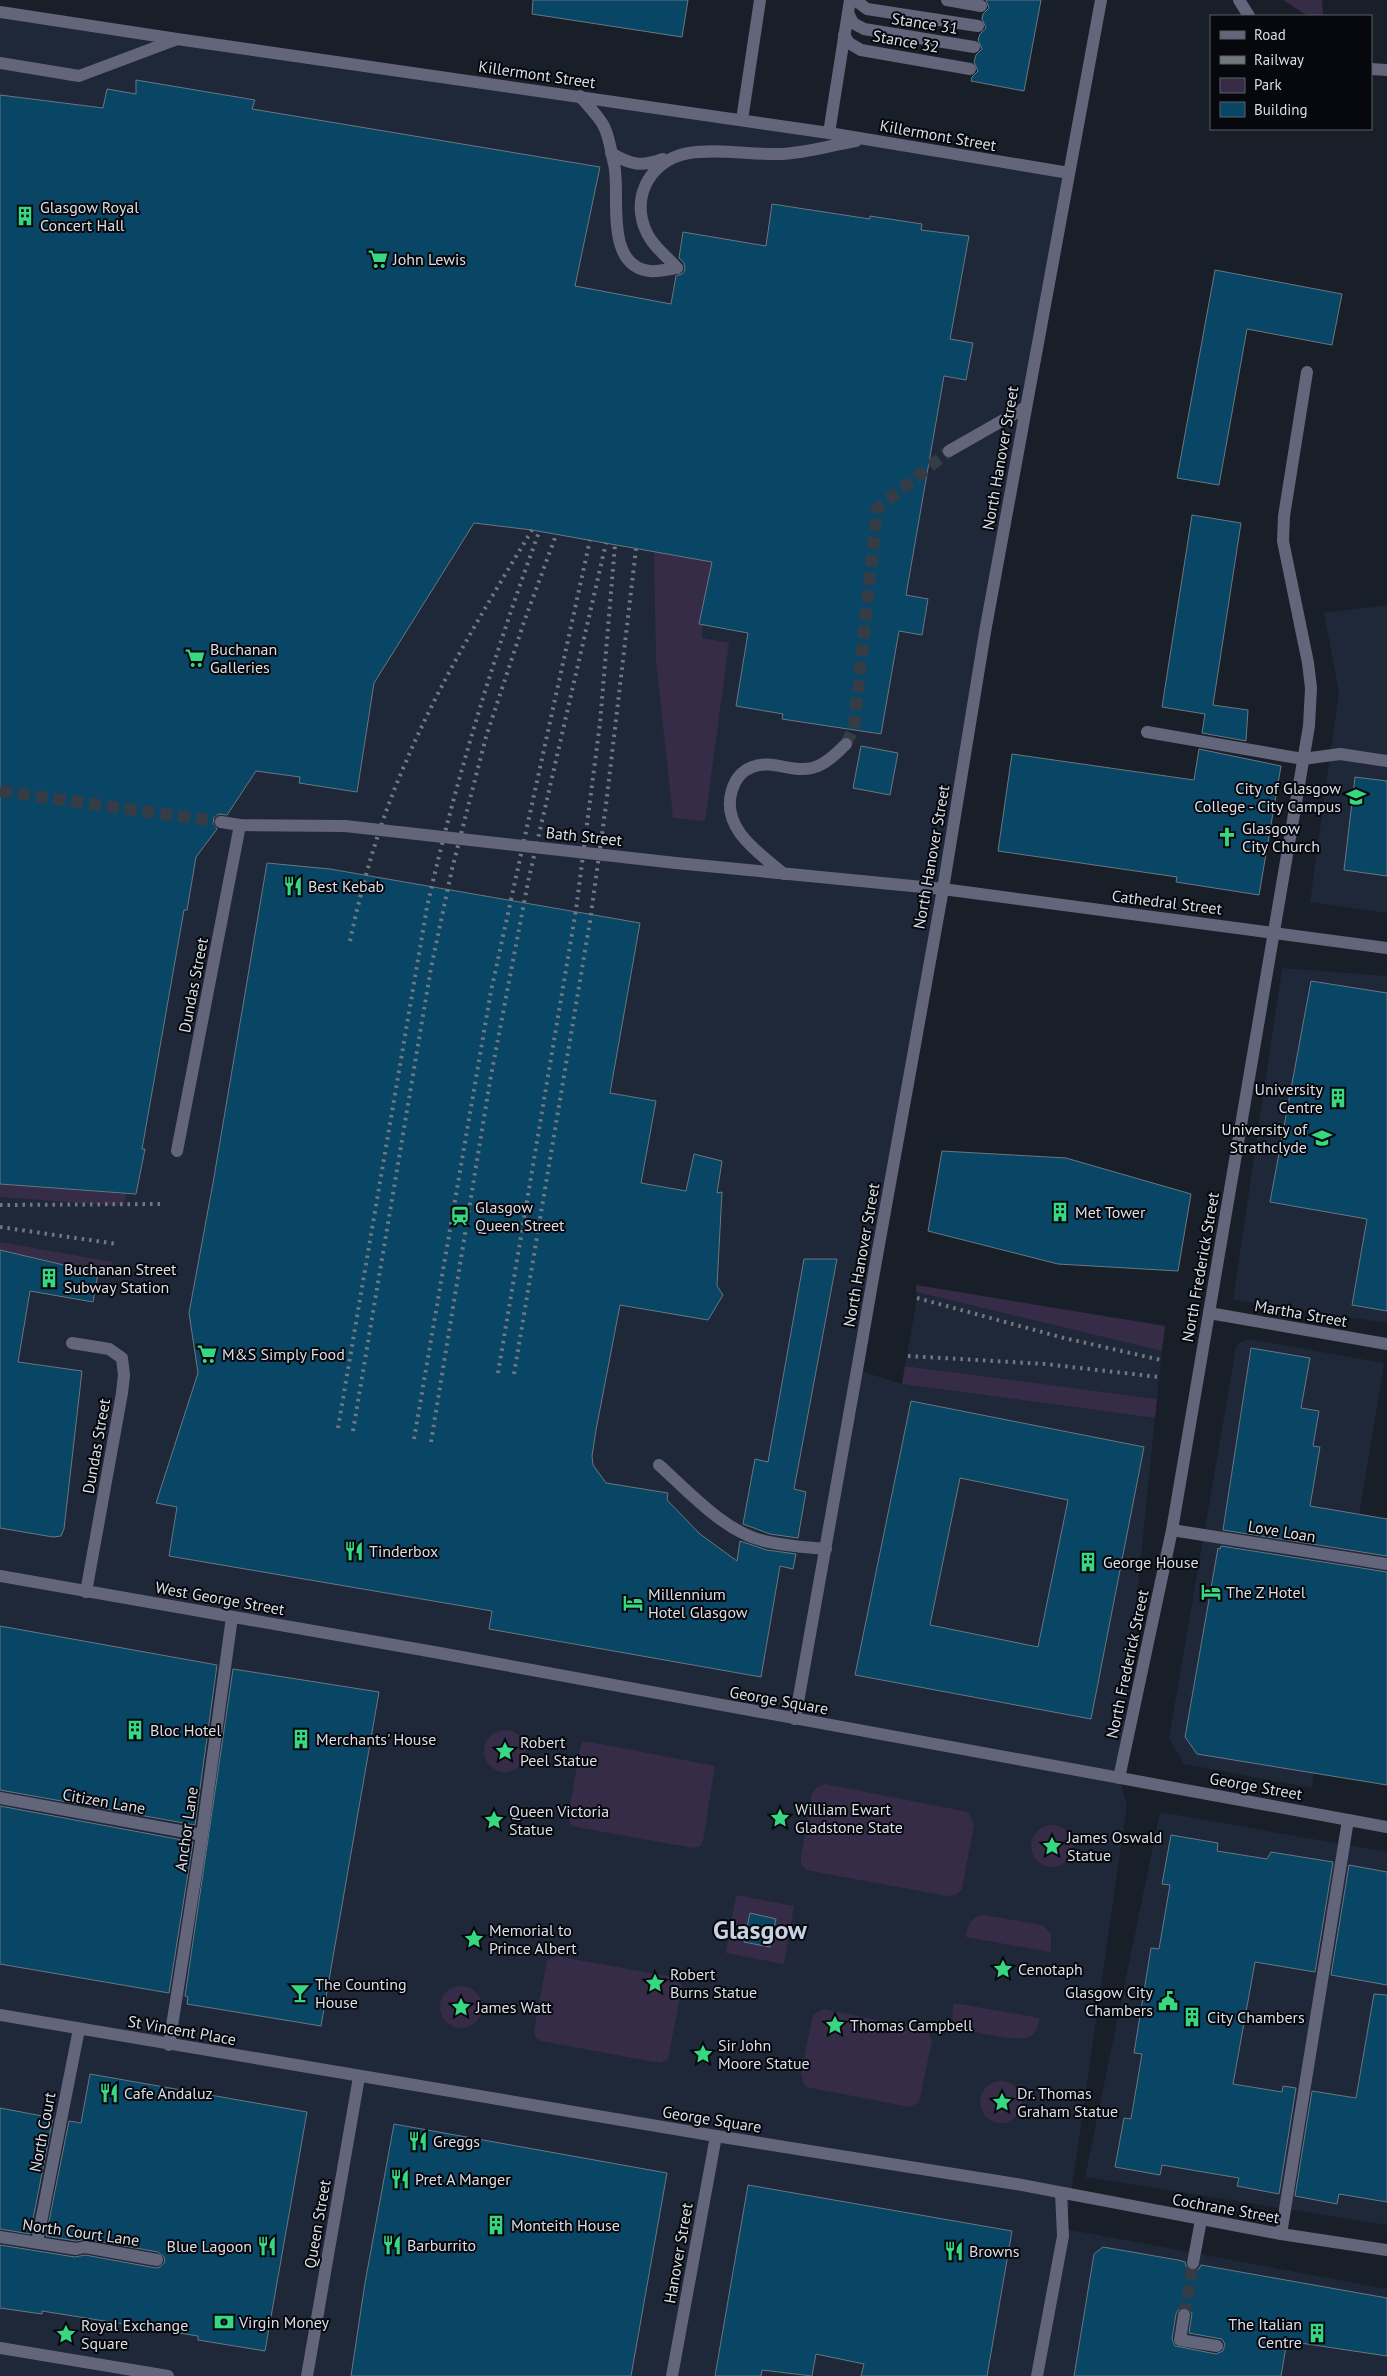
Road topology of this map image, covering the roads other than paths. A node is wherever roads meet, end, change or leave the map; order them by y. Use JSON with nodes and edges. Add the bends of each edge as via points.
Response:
{"nodes":[{"id":1,"x":760,"y":0,"type":"edge"},
{"id":2,"x":850,"y":0,"type":"edge"},
{"id":3,"x":855,"y":0,"type":"edge"},
{"id":4,"x":947,"y":0,"type":"edge"},
{"id":5,"x":1101,"y":0,"type":"edge"},
{"id":6,"x":1239,"y":0,"type":"edge"},
{"id":7,"x":981,"y":6,"type":"dead end"},
{"id":8,"x":0,"y":12,"type":"edge"},
{"id":9,"x":848,"y":14,"type":"junction"},
{"id":10,"x":1248,"y":15,"type":"edge"},
{"id":11,"x":978,"y":26,"type":"dead end"},
{"id":12,"x":844,"y":35,"type":"junction"},
{"id":13,"x":177,"y":40,"type":"junction"},
{"id":14,"x":974,"y":47,"type":"dead end"},
{"id":15,"x":0,"y":63,"type":"edge"},
{"id":16,"x":970,"y":69,"type":"dead end"},
{"id":17,"x":1372,"y":69,"type":"edge"},
{"id":18,"x":1387,"y":70,"type":"edge"},
{"id":19,"x":580,"y":96,"type":"junction"},
{"id":20,"x":742,"y":120,"type":"junction"},
{"id":21,"x":829,"y":133,"type":"junction"},
{"id":22,"x":866,"y":139,"type":"junction"},
{"id":23,"x":611,"y":153,"type":"junction"},
{"id":24,"x":673,"y":156,"type":"junction"},
{"id":25,"x":1069,"y":173,"type":"junction"},
{"id":26,"x":1307,"y":372,"type":"dead end"},
{"id":27,"x":1026,"y":407,"type":"junction"},
{"id":28,"x":949,"y":451,"type":"tunnel mouth"},
{"id":29,"x":1146,"y":732,"type":"dead end"},
{"id":30,"x":846,"y":744,"type":"tunnel mouth"},
{"id":31,"x":1303,"y":759,"type":"junction"},
{"id":32,"x":1387,"y":762,"type":"edge"},
{"id":33,"x":221,"y":822,"type":"tunnel mouth"},
{"id":34,"x":240,"y":825,"type":"junction"},
{"id":35,"x":784,"y":874,"type":"junction"},
{"id":36,"x":943,"y":889,"type":"junction"},
{"id":37,"x":1274,"y":932,"type":"junction"},
{"id":38,"x":1387,"y":948,"type":"edge"},
{"id":39,"x":177,"y":1151,"type":"dead end"},
{"id":40,"x":1209,"y":1313,"type":"junction"},
{"id":41,"x":72,"y":1343,"type":"dead end"},
{"id":42,"x":1387,"y":1344,"type":"edge"},
{"id":43,"x":658,"y":1465,"type":"dead end"},
{"id":44,"x":1172,"y":1530,"type":"junction"},
{"id":45,"x":826,"y":1549,"type":"junction"},
{"id":46,"x":1387,"y":1564,"type":"edge"},
{"id":47,"x":0,"y":1576,"type":"edge"},
{"id":48,"x":86,"y":1592,"type":"junction"},
{"id":49,"x":232,"y":1617,"type":"junction"},
{"id":50,"x":434,"y":1652,"type":"joint"},
{"id":51,"x":794,"y":1719,"type":"junction"},
{"id":52,"x":1119,"y":1778,"type":"junction"},
{"id":53,"x":0,"y":1798,"type":"edge"},
{"id":54,"x":1348,"y":1820,"type":"junction"},
{"id":55,"x":1387,"y":1827,"type":"edge"},
{"id":56,"x":202,"y":1835,"type":"junction"},
{"id":57,"x":0,"y":2015,"type":"edge"},
{"id":58,"x":79,"y":2029,"type":"junction"},
{"id":59,"x":169,"y":2044,"type":"junction"},
{"id":60,"x":359,"y":2077,"type":"junction"},
{"id":61,"x":716,"y":2136,"type":"junction"},
{"id":62,"x":1061,"y":2192,"type":"junction"},
{"id":63,"x":1201,"y":2220,"type":"junction"},
{"id":64,"x":1281,"y":2234,"type":"junction"},
{"id":65,"x":0,"y":2236,"type":"edge"},
{"id":66,"x":37,"y":2242,"type":"junction"},
{"id":67,"x":1387,"y":2250,"type":"edge"},
{"id":68,"x":157,"y":2260,"type":"dead end"},
{"id":69,"x":1193,"y":2263,"type":"tunnel mouth"},
{"id":70,"x":1184,"y":2315,"type":"tunnel mouth"},
{"id":71,"x":1216,"y":2346,"type":"dead end"},
{"id":72,"x":0,"y":2348,"type":"edge"},
{"id":73,"x":168,"y":2376,"type":"edge"},
{"id":74,"x":307,"y":2376,"type":"edge"},
{"id":75,"x":672,"y":2376,"type":"edge"},
{"id":76,"x":1037,"y":2376,"type":"edge"}],
"edges":[{"from":1,"to":20,"type":"street"},
{"from":2,"to":9,"type":"street"},
{"from":3,"to":11,"type":"street","via":[[867,9]]},
{"from":4,"to":7,"type":"street"},
{"from":5,"to":25,"type":"street","name":"North Hanover Street"},
{"from":6,"to":10,"type":"street"},
{"from":8,"to":13,"type":"street","name":"Killermont Street"},
{"from":9,"to":12,"type":"street"},
{"from":9,"to":14,"type":"street","name":"Stance 31","via":[[853,23],[864,29]]},
{"from":12,"to":16,"type":"street","name":"Stance 32","via":[[860,50]]},
{"from":12,"to":21,"type":"street"},
{"from":13,"to":15,"type":"street","via":[[79,76]]},
{"from":13,"to":19,"type":"street","name":"Killermont Street"},
{"from":17,"to":18,"type":"street"},
{"from":19,"to":20,"type":"street","name":"Killermont Street"},
{"from":19,"to":23,"type":"street","via":[[603,124]]},
{"from":20,"to":21,"type":"street","name":"Killermont Street"},
{"from":21,"to":22,"type":"street","name":"Killermont Street"},
{"from":22,"to":24,"type":"street","via":[[782,154],[691,152]]},
{"from":22,"to":25,"type":"street","name":"Killermont Street"},
{"from":23,"to":24,"type":"street","via":[[632,164],[646,165]]},
{"from":23,"to":24,"type":"street","via":[[615,166],[618,236],[626,255],[636,267],[650,271],[677,268],[651,240],[640,209],[646,180]]},
{"from":25,"to":27,"type":"street","name":"North Hanover Street"},
{"from":26,"to":31,"type":"street","name":"North Frederick Street","via":[[1284,516],[1283,541],[1311,688]]},
{"from":27,"to":28,"type":"street"},
{"from":27,"to":36,"type":"street","name":"North Hanover Street"},
{"from":29,"to":31,"type":"street"},
{"from":30,"to":35,"type":"street","via":[[812,768],[762,765],[740,775],[734,785],[730,796],[731,811],[739,833]]},
{"from":31,"to":32,"type":"street","via":[[1340,754]]},
{"from":31,"to":37,"type":"street","name":"North Frederick Street"},
{"from":33,"to":34,"type":"street","name":"Bath Street"},
{"from":34,"to":35,"type":"street","name":"Bath Street","bridge":true,"via":[[345,826]]},
{"from":34,"to":39,"type":"street","name":"Dundas Street"},
{"from":35,"to":36,"type":"street","name":"Bath Street"},
{"from":36,"to":37,"type":"street","name":"Cathedral Street"},
{"from":36,"to":45,"type":"street","name":"North Hanover Street","bridge":true},
{"from":37,"to":38,"type":"street","name":"Cathedral Street"},
{"from":37,"to":40,"type":"street","name":"North Frederick Street"},
{"from":40,"to":42,"type":"street","name":"Martha Street"},
{"from":40,"to":44,"type":"street","name":"North Frederick Street"},
{"from":41,"to":48,"type":"street","name":"Dundas Street","via":[[109,1349],[122,1358],[124,1366]]},
{"from":43,"to":45,"type":"street","via":[[732,1528],[747,1536],[761,1541]]},
{"from":44,"to":46,"type":"street","name":"Love Loan"},
{"from":44,"to":52,"type":"street","name":"North Frederick Street"},
{"from":45,"to":51,"type":"street","name":"North Hanover Street"},
{"from":47,"to":48,"type":"street","name":"West George Street"},
{"from":48,"to":49,"type":"street","name":"West George Street"},
{"from":49,"to":50,"type":"street","name":"West George Street"},
{"from":49,"to":56,"type":"street","name":"Anchor Lane"},
{"from":50,"to":51,"type":"street","name":"George Square"},
{"from":51,"to":52,"type":"street","name":"George Square"},
{"from":52,"to":54,"type":"street","name":"George Street"},
{"from":53,"to":56,"type":"street","name":"Citizen Lane"},
{"from":54,"to":55,"type":"street","name":"George Street"},
{"from":54,"to":64,"type":"street"},
{"from":56,"to":59,"type":"street","name":"Anchor Lane"},
{"from":57,"to":58,"type":"street","name":"St Vincent Place"},
{"from":58,"to":59,"type":"street","name":"St Vincent Place"},
{"from":58,"to":66,"type":"street","name":"North Court"},
{"from":59,"to":60,"type":"street","name":"St Vincent Place"},
{"from":60,"to":61,"type":"street","name":"George Square"},
{"from":60,"to":74,"type":"street","name":"Queen Street"},
{"from":61,"to":62,"type":"street","name":"George Square"},
{"from":61,"to":75,"type":"street","name":"Hanover Street"},
{"from":62,"to":63,"type":"street","name":"Cochrane Street"},
{"from":62,"to":76,"type":"street","via":[[1063,2236]]},
{"from":63,"to":64,"type":"street","name":"Cochrane Street"},
{"from":63,"to":69,"type":"street"},
{"from":64,"to":67,"type":"street","name":"Cochrane Street"},
{"from":65,"to":66,"type":"street","name":"North Court Lane"},
{"from":66,"to":68,"type":"street","name":"North Court Lane"},
{"from":70,"to":71,"type":"street","via":[[1180,2340]]},
{"from":72,"to":73,"type":"street"}]}
